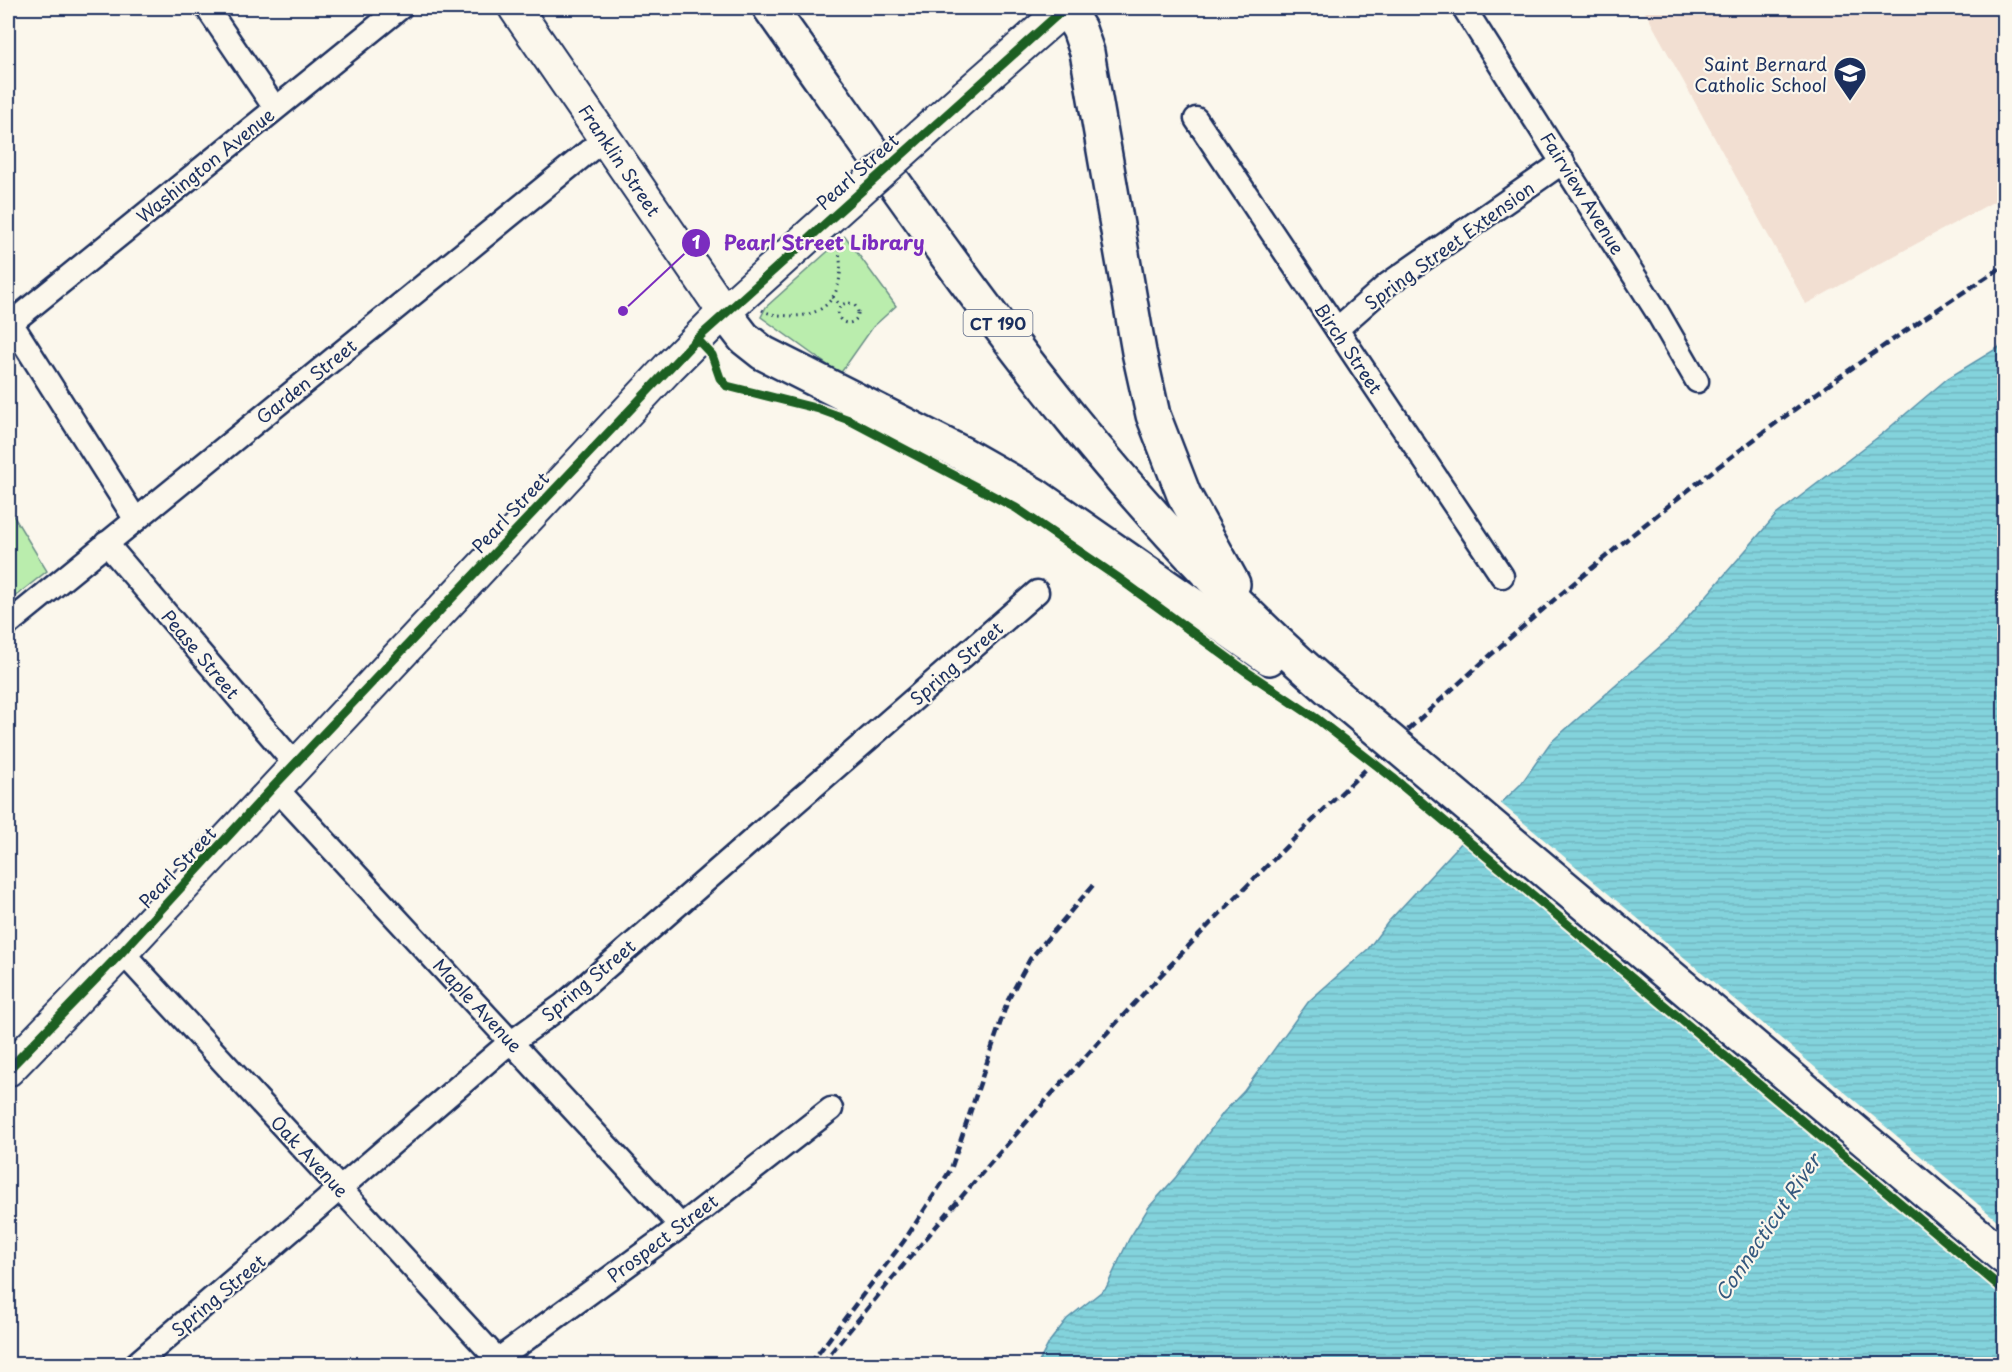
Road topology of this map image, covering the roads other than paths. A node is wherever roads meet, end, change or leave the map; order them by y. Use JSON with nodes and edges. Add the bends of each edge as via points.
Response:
{"nodes":[{"id":1,"x":207,"y":8,"type":"edge"},
{"id":2,"x":400,"y":8,"type":"edge"},
{"id":3,"x":515,"y":8,"type":"edge"},
{"id":4,"x":771,"y":8,"type":"edge"},
{"id":5,"x":1066,"y":8,"type":"edge"},
{"id":6,"x":1464,"y":8,"type":"edge"},
{"id":7,"x":275,"y":108,"type":"junction"},
{"id":8,"x":1196,"y":119,"type":"dead end"},
{"id":9,"x":605,"y":138,"type":"junction"},
{"id":10,"x":1563,"y":162,"type":"junction"},
{"id":11,"x":724,"y":312,"type":"junction"},
{"id":12,"x":9,"y":321,"type":"edge"},
{"id":13,"x":1337,"y":330,"type":"junction"},
{"id":14,"x":1697,"y":381,"type":"dead end"},
{"id":15,"x":135,"y":519,"type":"junction"},
{"id":16,"x":106,"y":543,"type":"junction"},
{"id":17,"x":1502,"y":576,"type":"dead end"},
{"id":18,"x":1037,"y":592,"type":"dead end"},
{"id":19,"x":1250,"y":618,"type":"junction"},
{"id":20,"x":8,"y":624,"type":"edge"},
{"id":21,"x":1342,"y":700,"type":"junction"},
{"id":22,"x":285,"y":775,"type":"junction"},
{"id":23,"x":122,"y":952,"type":"junction"},
{"id":24,"x":512,"y":1042,"type":"junction"},
{"id":25,"x":8,"y":1070,"type":"edge"},
{"id":26,"x":831,"y":1109,"type":"dead end"},
{"id":27,"x":342,"y":1189,"type":"junction"},
{"id":28,"x":681,"y":1226,"type":"junction"},
{"id":29,"x":2004,"y":1257,"type":"edge"},
{"id":30,"x":495,"y":1362,"type":"edge"},
{"id":31,"x":136,"y":1365,"type":"edge"}],
"edges":[{"from":1,"to":7,"type":"street"},
{"from":2,"to":7,"type":"street","name":"Washington Avenue"},
{"from":3,"to":9,"type":"street","name":"Franklin Street"},
{"from":4,"to":19,"type":"main road","number":"CT 190","via":[[1058,404],[1168,534]]},
{"from":5,"to":11,"type":"street","name":"Pearl Street","bridge":true},
{"from":5,"to":19,"type":"main road","via":[[1087,52],[1138,352],[1153,415],[1184,495]]},
{"from":6,"to":10,"type":"street","name":"Fairview Avenue"},
{"from":7,"to":12,"type":"street","name":"Washington Avenue"},
{"from":8,"to":13,"type":"street","name":"Birch Street"},
{"from":9,"to":11,"type":"street","name":"Franklin Street"},
{"from":9,"to":15,"type":"street","name":"Garden Street"},
{"from":10,"to":13,"type":"street","name":"Spring Street Extension","via":[[1388,284]]},
{"from":10,"to":14,"type":"street","name":"Fairview Avenue"},
{"from":11,"to":21,"type":"main road","via":[[744,338],[763,353],[1000,474],[1073,520],[1288,672]]},
{"from":11,"to":22,"type":"street","name":"Pearl Street"},
{"from":12,"to":15,"type":"street"},
{"from":13,"to":17,"type":"street","name":"Birch Street"},
{"from":15,"to":16,"type":"street","name":"Garden Street"},
{"from":16,"to":20,"type":"street","name":"Garden Street"},
{"from":16,"to":22,"type":"street","name":"Pease Street"},
{"from":18,"to":24,"type":"street","name":"Spring Street","via":[[563,1005]]},
{"from":19,"to":21,"type":"main road","number":"CT 190"},
{"from":21,"to":29,"type":"main road","number":"CT 190","bridge":true},
{"from":22,"to":23,"type":"street","name":"Pearl Street"},
{"from":22,"to":24,"type":"street","name":"Maple Avenue"},
{"from":23,"to":25,"type":"street","name":"Pearl Street"},
{"from":23,"to":27,"type":"street","name":"Oak Avenue"},
{"from":24,"to":27,"type":"street","name":"Spring Street"},
{"from":24,"to":28,"type":"street","name":"Maple Avenue"},
{"from":26,"to":28,"type":"street","name":"Prospect Street"},
{"from":27,"to":30,"type":"street","name":"Oak Avenue"},
{"from":27,"to":31,"type":"street","name":"Spring Street"},
{"from":28,"to":30,"type":"street","name":"Prospect Street"}]}
